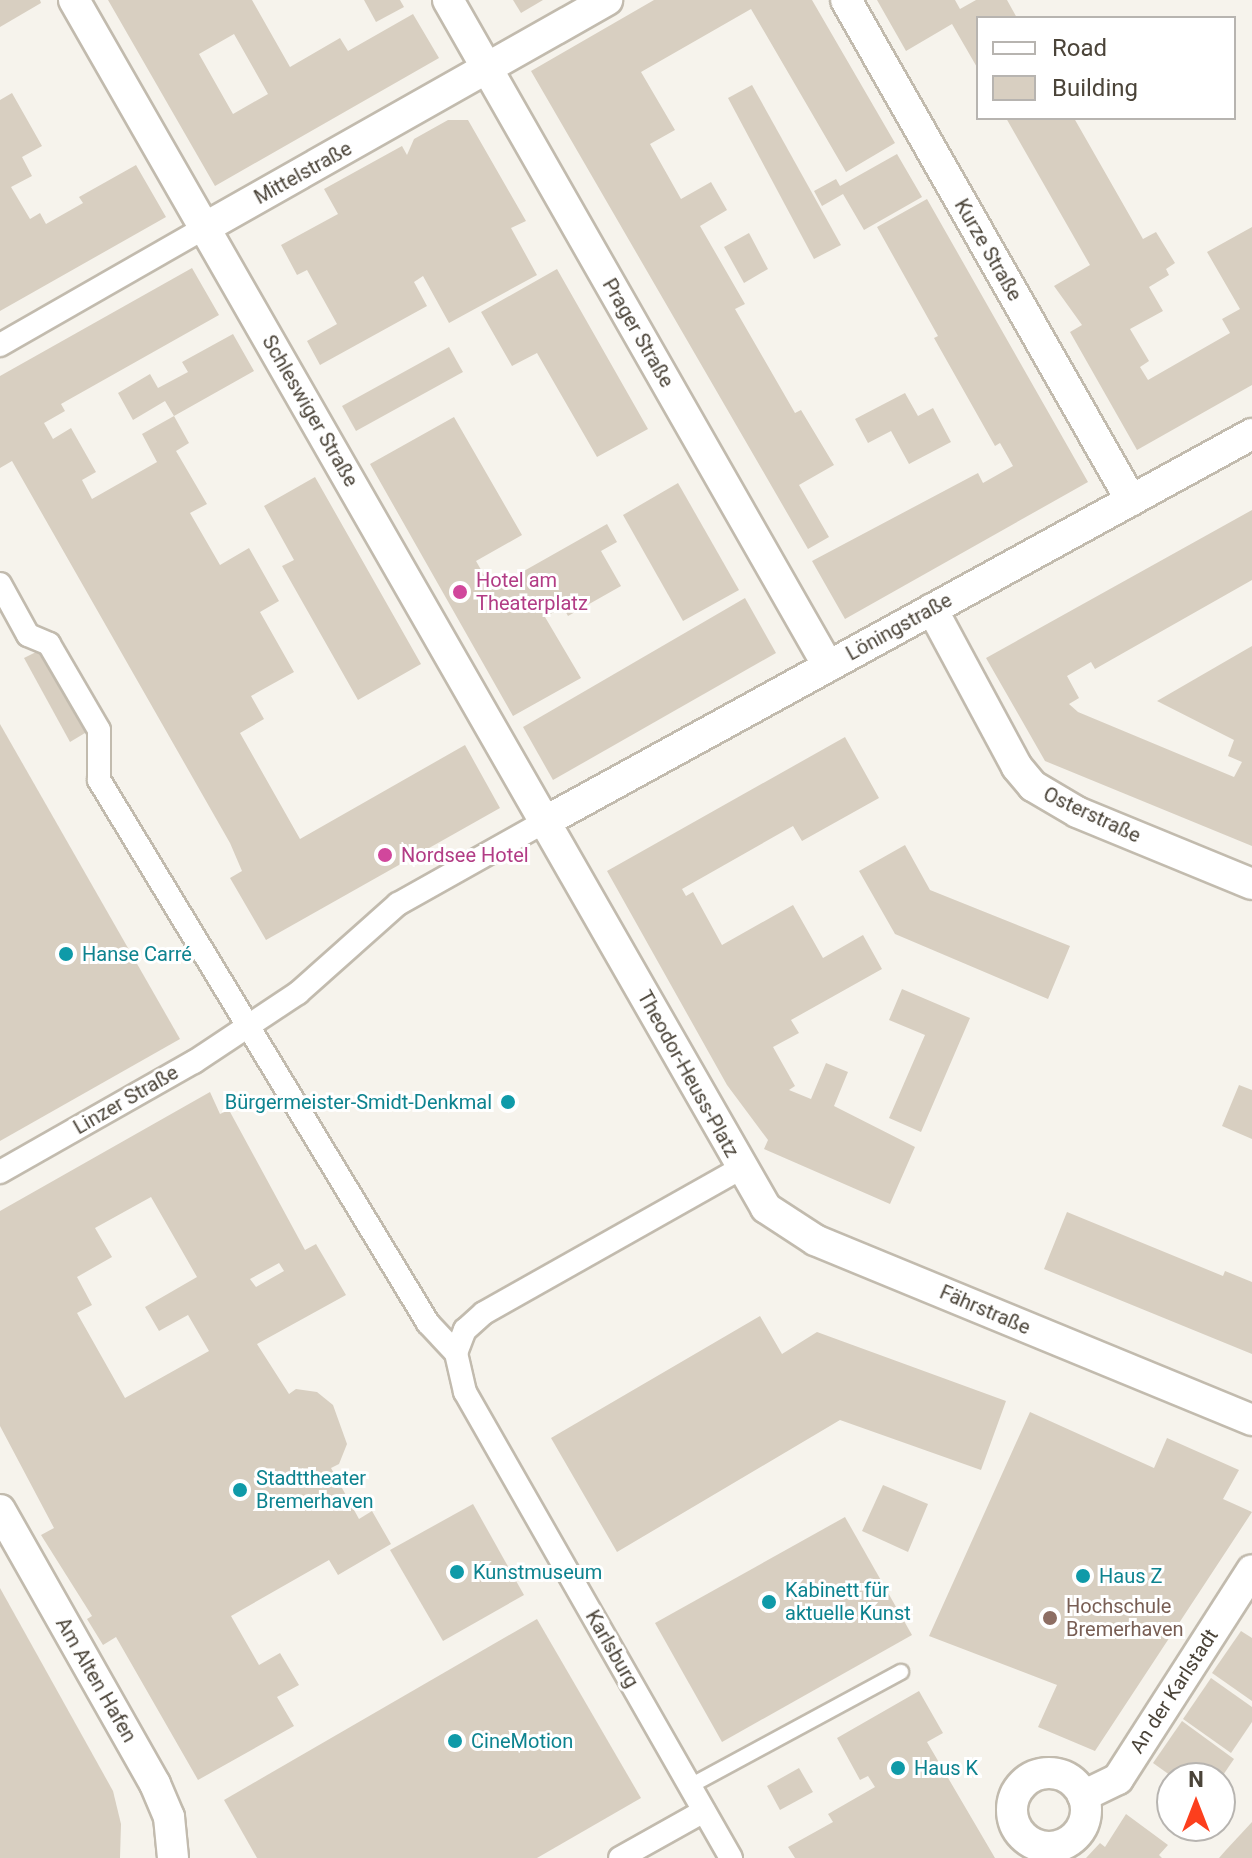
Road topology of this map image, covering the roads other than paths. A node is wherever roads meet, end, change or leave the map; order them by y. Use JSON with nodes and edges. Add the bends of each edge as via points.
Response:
{"nodes":[{"id":1,"x":74,"y":0,"type":"edge"},
{"id":2,"x":448,"y":0,"type":"edge"},
{"id":3,"x":607,"y":0,"type":"edge"},
{"id":4,"x":846,"y":0,"type":"edge"},
{"id":5,"x":487,"y":69,"type":"junction"},
{"id":6,"x":206,"y":227,"type":"junction"},
{"id":7,"x":0,"y":345,"type":"edge"},
{"id":8,"x":1252,"y":434,"type":"edge"},
{"id":9,"x":1131,"y":500,"type":"junction"},
{"id":10,"x":0,"y":584,"type":"edge"},
{"id":11,"x":932,"y":609,"type":"junction"},
{"id":12,"x":828,"y":666,"type":"junction"},
{"id":13,"x":546,"y":821,"type":"junction"},
{"id":14,"x":1252,"y":884,"type":"edge"},
{"id":15,"x":250,"y":1024,"type":"junction"},
{"id":16,"x":741,"y":1168,"type":"junction"},
{"id":17,"x":0,"y":1172,"type":"edge"},
{"id":18,"x":456,"y":1353,"type":"junction"},
{"id":19,"x":1252,"y":1420,"type":"edge"},
{"id":20,"x":0,"y":1510,"type":"edge"},
{"id":21,"x":1252,"y":1570,"type":"edge"},
{"id":22,"x":901,"y":1672,"type":"dead end"},
{"id":23,"x":690,"y":1786,"type":"junction"},
{"id":24,"x":1083,"y":1796,"type":"dead end"},
{"id":25,"x":704,"y":1811,"type":"junction"},
{"id":26,"x":172,"y":1857,"type":"edge"},
{"id":27,"x":620,"y":1858,"type":"edge"},
{"id":28,"x":731,"y":1858,"type":"edge"}],
"edges":[{"from":1,"to":6,"type":"street","name":"Schleswiger Straße"},
{"from":2,"to":5,"type":"street","name":"Prager Straße"},
{"from":3,"to":5,"type":"street","name":"Mittelstraße"},
{"from":4,"to":9,"type":"street","name":"Kurze Straße"},
{"from":5,"to":6,"type":"street","name":"Mittelstraße"},
{"from":5,"to":12,"type":"street","name":"Prager Straße"},
{"from":6,"to":7,"type":"street","name":"Mittelstraße"},
{"from":6,"to":13,"type":"street","name":"Schleswiger Straße"},
{"from":8,"to":9,"type":"street","name":"Löningstraße"},
{"from":9,"to":11,"type":"street","name":"Löningstraße"},
{"from":10,"to":15,"type":"street","via":[[28,635],[49,644],[99,730],[99,780]]},
{"from":11,"to":12,"type":"street","name":"Löningstraße"},
{"from":11,"to":14,"type":"street","name":"Osterstraße","via":[[1017,767],[1033,786],[1077,812]]},
{"from":12,"to":13,"type":"street","name":"Löningstraße"},
{"from":13,"to":15,"type":"street","via":[[398,904],[298,993]]},
{"from":13,"to":16,"type":"street","name":"Theodor-Heuss-Platz"},
{"from":15,"to":17,"type":"street","name":"Linzer Straße","via":[[194,1062]]},
{"from":15,"to":18,"type":"street","via":[[428,1323]]},
{"from":16,"to":18,"type":"street","name":"Theodor-Heuss-Platz","via":[[484,1313],[465,1330]]},
{"from":16,"to":19,"type":"street","name":"Fährstraße","via":[[766,1208],[811,1239]]},
{"from":18,"to":23,"type":"street","name":"Karlsburg","via":[[465,1392]]},
{"from":20,"to":26,"type":"street","name":"Am Alten Hafen","via":[[155,1784],[169,1817]]},
{"from":21,"to":24,"type":"street","name":"An der Karlstadt","via":[[1118,1779]]},
{"from":22,"to":23,"type":"lane"},
{"from":23,"to":25,"type":"street","name":"Karlsburg"},
{"from":25,"to":27,"type":"street"},
{"from":25,"to":28,"type":"street","name":"Karlsburg"}]}
